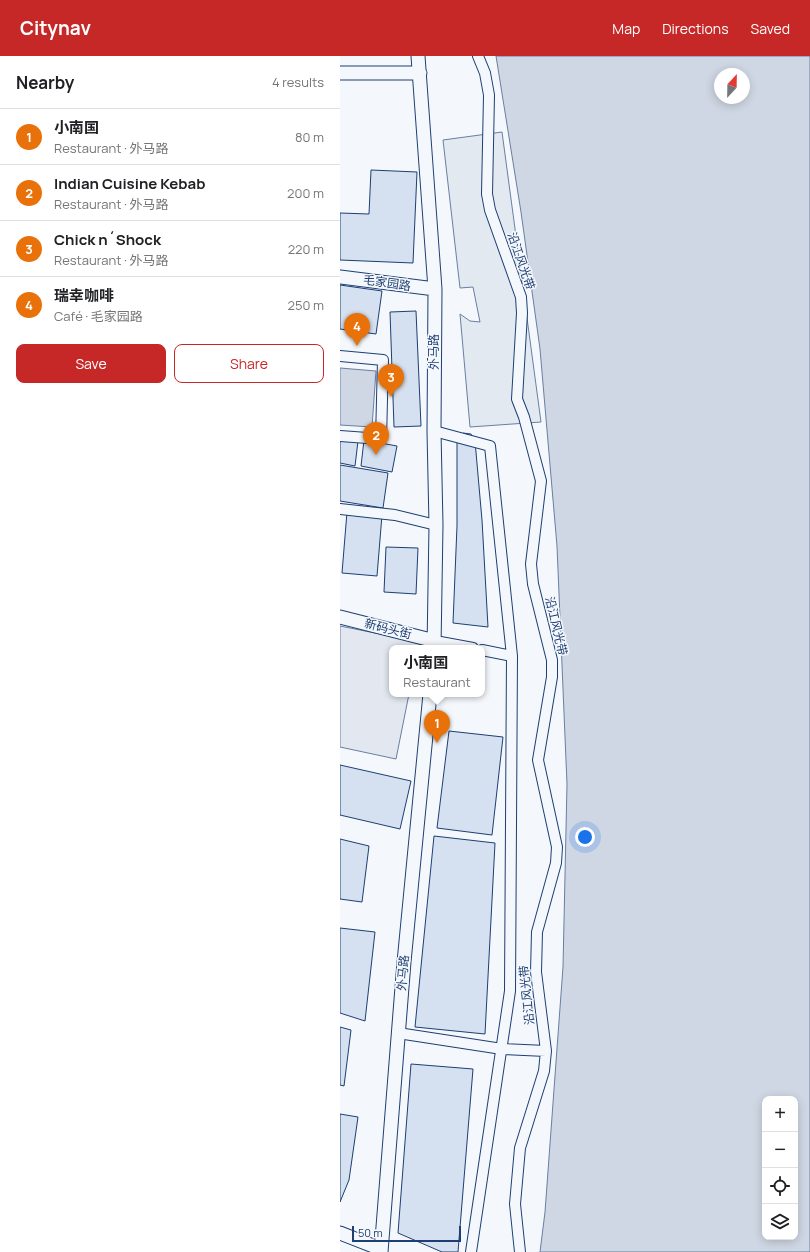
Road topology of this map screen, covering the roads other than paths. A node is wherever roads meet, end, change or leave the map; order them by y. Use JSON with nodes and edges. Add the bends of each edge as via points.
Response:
{"nodes":[{"id":1,"x":418,"y":56,"type":"edge"},
{"id":2,"x":478,"y":56,"type":"edge"},
{"id":3,"x":340,"y":73,"type":"edge"},
{"id":4,"x":420,"y":73,"type":"junction"},
{"id":5,"x":340,"y":277,"type":"edge"},
{"id":6,"x":434,"y":289,"type":"junction"},
{"id":7,"x":340,"y":356,"type":"edge"},
{"id":8,"x":434,"y":431,"type":"junction"},
{"id":9,"x":340,"y":436,"type":"edge"},
{"id":10,"x":340,"y":508,"type":"edge"},
{"id":11,"x":436,"y":525,"type":"junction"},
{"id":12,"x":340,"y":617,"type":"edge"},
{"id":13,"x":435,"y":644,"type":"edge"},
{"id":14,"x":485,"y":651,"type":"edge"},
{"id":15,"x":512,"y":656,"type":"junction"},
{"id":16,"x":430,"y":697,"type":"edge"},
{"id":17,"x":398,"y":1033,"type":"junction"},
{"id":18,"x":502,"y":1049,"type":"junction"},
{"id":19,"x":546,"y":1051,"type":"junction"},
{"id":20,"x":340,"y":1233,"type":"edge"},
{"id":21,"x":381,"y":1251,"type":"edge"},
{"id":22,"x":471,"y":1252,"type":"edge"},
{"id":23,"x":520,"y":1252,"type":"edge"}],
"edges":[{"from":1,"to":4,"type":"street","name":"外马路"},
{"from":2,"to":19,"type":"street","name":"沿江风光带","via":[[485,73],[489,95],[486,194],[521,297],[517,399],[541,482],[531,564],[533,584],[552,660],[552,677],[538,760],[556,847],[556,863],[537,932],[536,972]]},
{"from":3,"to":4,"type":"street"},
{"from":4,"to":6,"type":"street","name":"外马路"},
{"from":5,"to":6,"type":"street","name":"毛家园路"},
{"from":6,"to":8,"type":"street","name":"外马路"},
{"from":7,"to":9,"type":"street","via":[[383,360],[381,439]]},
{"from":8,"to":11,"type":"street","name":"外马路"},
{"from":8,"to":15,"type":"street","via":[[490,446]]},
{"from":10,"to":11,"type":"street","via":[[395,515]]},
{"from":11,"to":13,"type":"street","name":"外马路"},
{"from":12,"to":13,"type":"street","name":"新码头街"},
{"from":14,"to":15,"type":"street"},
{"from":15,"to":18,"type":"street","via":[[510,992]]},
{"from":16,"to":17,"type":"street","name":"外马路"},
{"from":17,"to":18,"type":"street"},
{"from":17,"to":21,"type":"street","name":"外马路"},
{"from":18,"to":19,"type":"street"},
{"from":18,"to":22,"type":"street"},
{"from":19,"to":23,"type":"street","name":"沿江风光带","via":[[544,1071],[520,1148],[515,1204]]},
{"from":20,"to":21,"type":"street"}]}
